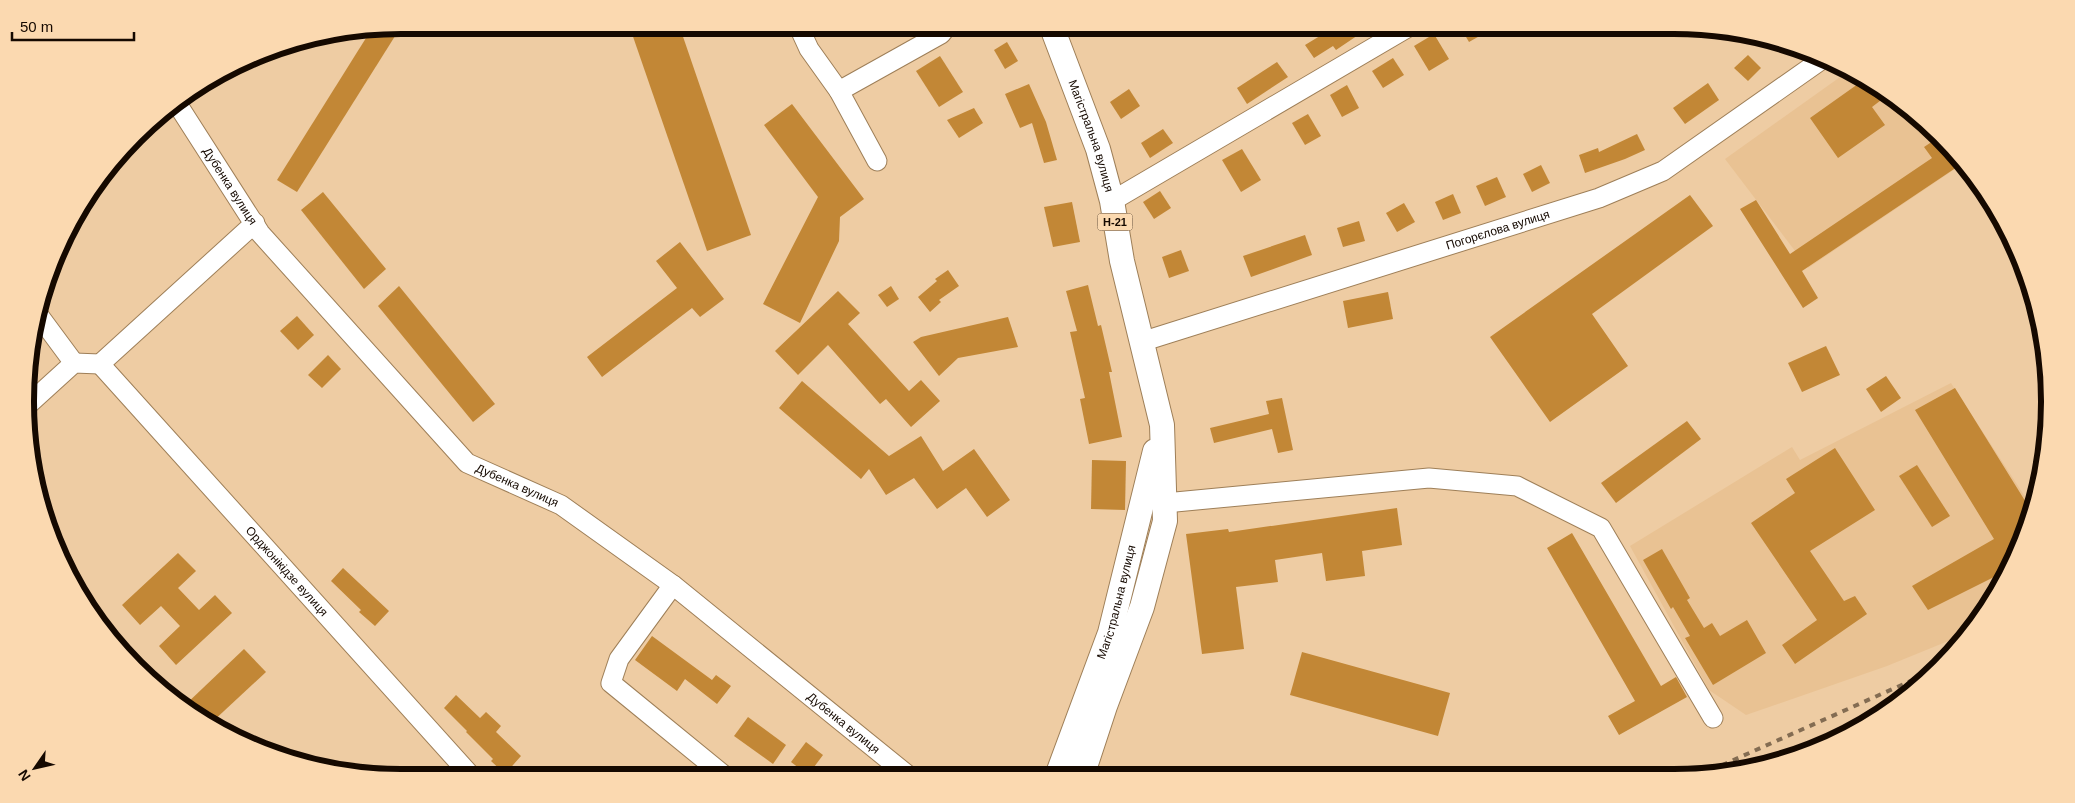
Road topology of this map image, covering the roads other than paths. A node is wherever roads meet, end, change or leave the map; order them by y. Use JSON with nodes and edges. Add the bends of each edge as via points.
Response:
{"nodes":[{"id":1,"x":802,"y":34,"type":"edge"},
{"id":2,"x":941,"y":34,"type":"edge"},
{"id":3,"x":1054,"y":34,"type":"edge"},
{"id":4,"x":1397,"y":34,"type":"edge"},
{"id":5,"x":1817,"y":63,"type":"edge"},
{"id":6,"x":839,"y":91,"type":"junction"},
{"id":7,"x":180,"y":108,"type":"edge"},
{"id":8,"x":877,"y":161,"type":"dead end"},
{"id":9,"x":1112,"y":201,"type":"junction"},
{"id":10,"x":255,"y":223,"type":"junction"},
{"id":11,"x":43,"y":321,"type":"edge"},
{"id":12,"x":1141,"y":342,"type":"junction"},
{"id":13,"x":74,"y":363,"type":"junction"},
{"id":14,"x":100,"y":364,"type":"junction"},
{"id":15,"x":34,"y":399,"type":"edge"},
{"id":16,"x":1162,"y":425,"type":"junction"},
{"id":17,"x":1165,"y":503,"type":"junction"},
{"id":18,"x":673,"y":585,"type":"junction"},
{"id":19,"x":1713,"y":718,"type":"dead end"},
{"id":20,"x":465,"y":769,"type":"edge"},
{"id":21,"x":716,"y":769,"type":"edge"},
{"id":22,"x":900,"y":769,"type":"edge"},
{"id":23,"x":1060,"y":769,"type":"edge"},
{"id":24,"x":1084,"y":769,"type":"edge"}],
"edges":[{"from":1,"to":6,"type":"street"},
{"from":2,"to":6,"type":"street"},
{"from":3,"to":9,"type":"main road","name":"Магістральна вулиця","number":"Н-21","via":[[1098,149]]},
{"from":4,"to":9,"type":"street"},
{"from":5,"to":12,"type":"street","name":"Погорєлова вулиця","via":[[1664,171],[1608,194]]},
{"from":6,"to":8,"type":"street"},
{"from":7,"to":10,"type":"street","name":"Дубенка вулиця"},
{"from":9,"to":12,"type":"main road","name":"Магістральна вулиця","number":"Н-21"},
{"from":10,"to":14,"type":"street"},
{"from":10,"to":18,"type":"street","name":"Дубенка вулиця","via":[[466,463],[561,505]]},
{"from":11,"to":13,"type":"street"},
{"from":12,"to":16,"type":"main road","name":"Магістральна вулиця","number":"Н-21"},
{"from":13,"to":14,"type":"street"},
{"from":13,"to":15,"type":"street"},
{"from":14,"to":20,"type":"street","name":"Орджонікідзе вулиця"},
{"from":16,"to":17,"type":"main road","name":"Магістральна вулиця","number":"Н-21"},
{"from":16,"to":23,"type":"main road","name":"Магістральна вулиця","via":[[1110,633]]},
{"from":17,"to":19,"type":"street","via":[[1429,478],[1516,486],[1601,528]]},
{"from":17,"to":24,"type":"main road","name":"Магістральна вулиця","number":"Н-21","via":[[1165,521],[1142,607]]},
{"from":18,"to":21,"type":"street","via":[[619,659],[611,683]]},
{"from":18,"to":22,"type":"street","name":"Дубенка вулиця"}]}
